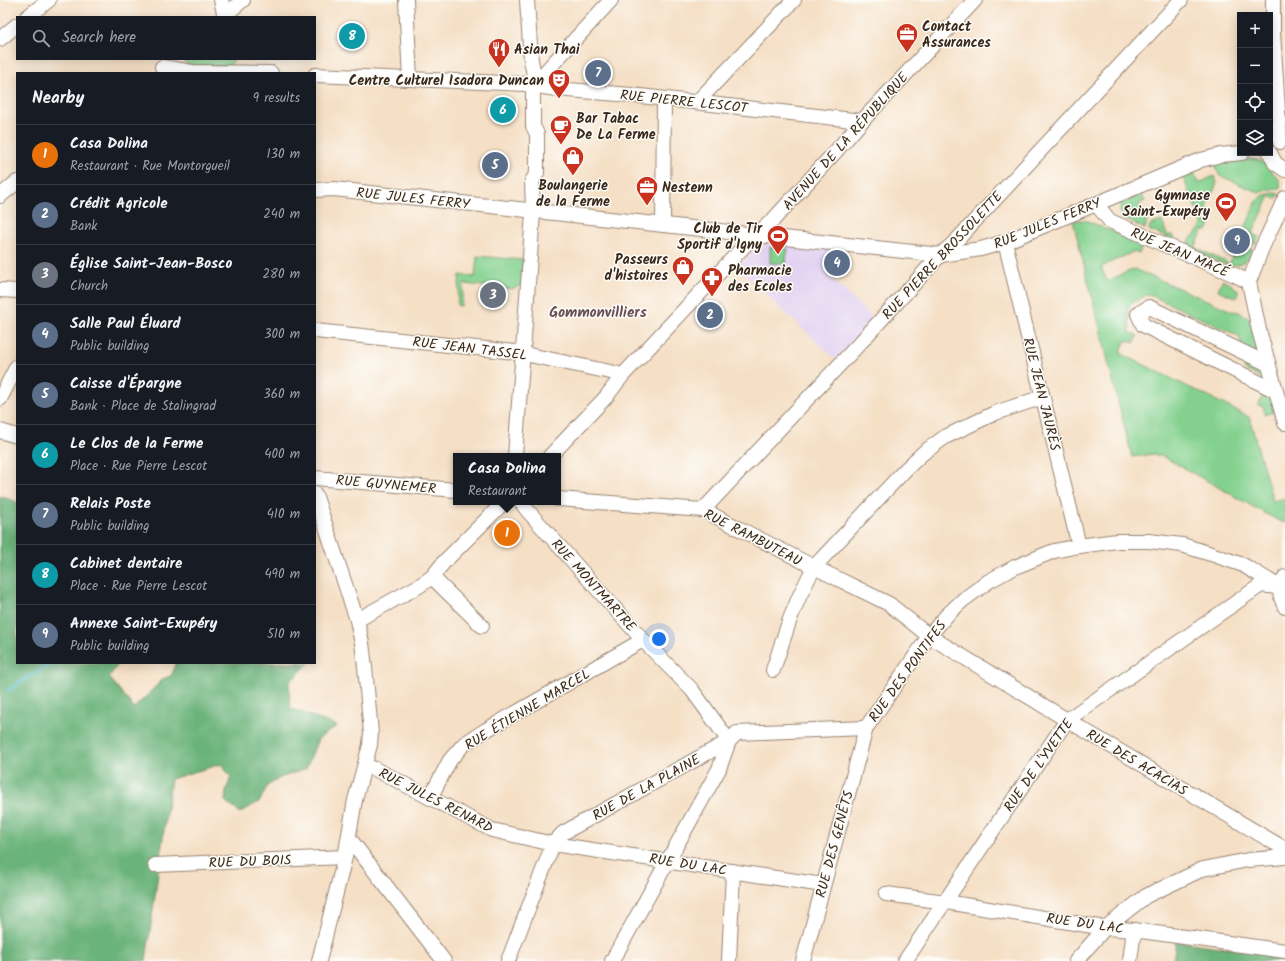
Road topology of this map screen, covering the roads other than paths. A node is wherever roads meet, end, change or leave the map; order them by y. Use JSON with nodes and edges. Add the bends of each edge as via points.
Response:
{"nodes":[{"id":1,"x":49,"y":0,"type":"edge"},
{"id":2,"x":221,"y":0,"type":"edge"},
{"id":3,"x":243,"y":0,"type":"edge"},
{"id":4,"x":406,"y":0,"type":"edge"},
{"id":5,"x":527,"y":0,"type":"edge"},
{"id":6,"x":611,"y":0,"type":"edge"},
{"id":7,"x":794,"y":0,"type":"edge"},
{"id":8,"x":976,"y":0,"type":"edge"},
{"id":9,"x":1181,"y":0,"type":"edge"},
{"id":10,"x":1273,"y":0,"type":"edge"},
{"id":11,"x":29,"y":16,"type":"edge"},
{"id":12,"x":224,"y":16,"type":"edge"},
{"id":13,"x":16,"y":26,"type":"edge"},
{"id":14,"x":0,"y":39,"type":"edge"},
{"id":15,"x":239,"y":65,"type":"edge"},
{"id":16,"x":163,"y":66,"type":"edge"},
{"id":17,"x":188,"y":72,"type":"edge"},
{"id":18,"x":198,"y":72,"type":"edge"},
{"id":19,"x":267,"y":72,"type":"edge"},
{"id":20,"x":316,"y":75,"type":"edge"},
{"id":21,"x":410,"y":78,"type":"junction"},
{"id":22,"x":536,"y":85,"type":"junction"},
{"id":23,"x":664,"y":99,"type":"junction"},
{"id":24,"x":697,"y":102,"type":"junction"},
{"id":25,"x":862,"y":121,"type":"junction"},
{"id":26,"x":1278,"y":145,"type":"edge"},
{"id":27,"x":1237,"y":153,"type":"edge"},
{"id":28,"x":1272,"y":156,"type":"edge"},
{"id":29,"x":1284,"y":172,"type":"edge"},
{"id":30,"x":16,"y":183,"type":"edge"},
{"id":31,"x":316,"y":190,"type":"edge"},
{"id":32,"x":0,"y":196,"type":"edge"},
{"id":33,"x":1285,"y":198,"type":"edge"},
{"id":34,"x":1096,"y":204,"type":"junction"},
{"id":35,"x":533,"y":212,"type":"junction"},
{"id":36,"x":663,"y":225,"type":"junction"},
{"id":37,"x":755,"y":236,"type":"junction"},
{"id":38,"x":1005,"y":242,"type":"junction"},
{"id":39,"x":940,"y":256,"type":"junction"},
{"id":40,"x":1249,"y":282,"type":"junction"},
{"id":41,"x":0,"y":290,"type":"edge"},
{"id":42,"x":16,"y":291,"type":"edge"},
{"id":43,"x":316,"y":331,"type":"edge"},
{"id":44,"x":523,"y":354,"type":"junction"},
{"id":45,"x":1268,"y":364,"type":"junction"},
{"id":46,"x":16,"y":368,"type":"edge"},
{"id":47,"x":622,"y":376,"type":"junction"},
{"id":48,"x":1276,"y":391,"type":"junction"},
{"id":49,"x":1043,"y":397,"type":"junction"},
{"id":50,"x":0,"y":399,"type":"edge"},
{"id":51,"x":1285,"y":423,"type":"edge"},
{"id":52,"x":0,"y":431,"type":"edge"},
{"id":53,"x":16,"y":436,"type":"edge"},
{"id":54,"x":515,"y":453,"type":"edge"},
{"id":55,"x":553,"y":453,"type":"edge"},
{"id":56,"x":316,"y":478,"type":"edge"},
{"id":57,"x":453,"y":490,"type":"edge"},
{"id":58,"x":316,"y":497,"type":"edge"},
{"id":59,"x":561,"y":499,"type":"edge"},
{"id":60,"x":502,"y":505,"type":"edge"},
{"id":61,"x":523,"y":505,"type":"edge"},
{"id":62,"x":703,"y":510,"type":"junction"},
{"id":63,"x":1079,"y":546,"type":"junction"},
{"id":64,"x":814,"y":567,"type":"junction"},
{"id":65,"x":432,"y":576,"type":"junction"},
{"id":66,"x":1283,"y":584,"type":"edge"},
{"id":67,"x":1285,"y":607,"type":"edge"},
{"id":68,"x":357,"y":620,"type":"junction"},
{"id":69,"x":482,"y":626,"type":"dead end"},
{"id":70,"x":929,"y":636,"type":"junction"},
{"id":71,"x":643,"y":640,"type":"junction"},
{"id":72,"x":773,"y":670,"type":"dead end"},
{"id":73,"x":1067,"y":720,"type":"junction"},
{"id":74,"x":866,"y":728,"type":"junction"},
{"id":75,"x":729,"y":741,"type":"junction"},
{"id":76,"x":365,"y":766,"type":"junction"},
{"id":77,"x":430,"y":798,"type":"junction"},
{"id":78,"x":349,"y":838,"type":"junction"},
{"id":79,"x":553,"y":844,"type":"junction"},
{"id":80,"x":1285,"y":849,"type":"edge"},
{"id":81,"x":345,"y":857,"type":"junction"},
{"id":82,"x":1285,"y":857,"type":"edge"},
{"id":83,"x":667,"y":861,"type":"junction"},
{"id":84,"x":155,"y":865,"type":"dead end"},
{"id":85,"x":734,"y":871,"type":"junction"},
{"id":86,"x":823,"y":885,"type":"junction"},
{"id":87,"x":886,"y":894,"type":"dead end"},
{"id":88,"x":946,"y":902,"type":"junction"},
{"id":89,"x":1105,"y":928,"type":"junction"},
{"id":90,"x":1134,"y":930,"type":"junction"},
{"id":91,"x":1285,"y":951,"type":"edge"},
{"id":92,"x":319,"y":961,"type":"edge"},
{"id":93,"x":444,"y":961,"type":"edge"},
{"id":94,"x":508,"y":961,"type":"edge"},
{"id":95,"x":612,"y":961,"type":"edge"},
{"id":96,"x":729,"y":961,"type":"edge"},
{"id":97,"x":802,"y":961,"type":"edge"},
{"id":98,"x":906,"y":961,"type":"edge"},
{"id":99,"x":1076,"y":961,"type":"edge"},
{"id":100,"x":1130,"y":961,"type":"edge"}],
"edges":[{"from":1,"to":11,"type":"street"},
{"from":2,"to":12,"type":"street"},
{"from":3,"to":12,"type":"street"},
{"from":4,"to":21,"type":"street"},
{"from":5,"to":22,"type":"street","via":[[531,60]]},
{"from":6,"to":22,"type":"street"},
{"from":7,"to":24,"type":"street"},
{"from":8,"to":25,"type":"street","name":"AVENUE DE LA RÉPUBLIQUE"},
{"from":9,"to":39,"type":"street","name":"RUE PIERRE BROSSOLETTE"},
{"from":10,"to":26,"type":"street"},
{"from":13,"to":14,"type":"street"},
{"from":15,"to":18,"type":"street"},
{"from":15,"to":19,"type":"street"},
{"from":16,"to":17,"type":"street"},
{"from":20,"to":21,"type":"street","name":"RUE PIERRE LESCOT"},
{"from":21,"to":22,"type":"street","name":"RUE PIERRE LESCOT"},
{"from":22,"to":23,"type":"street","name":"RUE PIERRE LESCOT"},
{"from":22,"to":35,"type":"street","via":[[533,92],[533,126],[537,134],[537,173],[532,181]]},
{"from":23,"to":24,"type":"street","name":"RUE PIERRE LESCOT"},
{"from":23,"to":36,"type":"street"},
{"from":24,"to":25,"type":"street","name":"RUE PIERRE LESCOT"},
{"from":25,"to":37,"type":"street","name":"AVENUE DE LA RÉPUBLIQUE"},
{"from":27,"to":34,"type":"street","name":"RUE JULES FERRY","via":[[1201,160]]},
{"from":28,"to":29,"type":"street"},
{"from":30,"to":32,"type":"street"},
{"from":31,"to":35,"type":"street","name":"RUE JULES FERRY","via":[[334,189],[511,212]]},
{"from":33,"to":40,"type":"street"},
{"from":34,"to":38,"type":"street","name":"RUE JULES FERRY"},
{"from":34,"to":40,"type":"street","name":"RUE JEAN MACÉ","via":[[1110,221]]},
{"from":35,"to":36,"type":"street","name":"RUE JULES FERRY"},
{"from":35,"to":44,"type":"street","via":[[527,257]]},
{"from":36,"to":37,"type":"street","name":"RUE JULES FERRY"},
{"from":37,"to":39,"type":"street","name":"RUE JULES FERRY"},
{"from":37,"to":47,"type":"street","name":"AVENUE DE LA RÉPUBLIQUE"},
{"from":38,"to":39,"type":"street","name":"RUE JULES FERRY"},
{"from":38,"to":49,"type":"street","name":"RUE JEAN JAURÈS"},
{"from":39,"to":62,"type":"street","name":"RUE PIERRE BROSSOLETTE"},
{"from":40,"to":45,"type":"street"},
{"from":41,"to":42,"type":"street"},
{"from":43,"to":44,"type":"street","name":"RUE JEAN TASSEL"},
{"from":44,"to":47,"type":"street","name":"RUE JEAN TASSEL"},
{"from":44,"to":54,"type":"street"},
{"from":45,"to":48,"type":"street"},
{"from":45,"to":48,"type":"street","via":[[1149,307],[1138,314],[1143,325]]},
{"from":46,"to":50,"type":"street"},
{"from":47,"to":55,"type":"street","name":"AVENUE DE LA RÉPUBLIQUE","via":[[606,397]]},
{"from":48,"to":51,"type":"street"},
{"from":49,"to":63,"type":"street","name":"RUE JEAN JAURÈS"},
{"from":49,"to":64,"type":"street","via":[[974,423],[945,437],[923,453]]},
{"from":52,"to":53,"type":"street"},
{"from":56,"to":57,"type":"street","name":"RUE GUYNEMER"},
{"from":58,"to":68,"type":"street"},
{"from":59,"to":62,"type":"street","name":"RUE RAMBUTEAU"},
{"from":60,"to":65,"type":"street"},
{"from":61,"to":71,"type":"street","name":"RUE MONTMARTRE"},
{"from":62,"to":64,"type":"street","name":"RUE RAMBUTEAU"},
{"from":63,"to":66,"type":"street","name":"RUE DES PONTIFES","via":[[1117,541],[1150,541],[1182,545],[1243,565]]},
{"from":63,"to":70,"type":"street","name":"RUE DES PONTIFES","via":[[1054,551],[989,581],[947,615]]},
{"from":64,"to":70,"type":"street","name":"RUE RAMBUTEAU","via":[[889,604]]},
{"from":64,"to":72,"type":"street","via":[[790,619]]},
{"from":65,"to":68,"type":"street","via":[[419,586]]},
{"from":65,"to":69,"type":"street"},
{"from":66,"to":67,"type":"street","via":[[1280,596]]},
{"from":66,"to":73,"type":"street","name":"RUE DE L'YVETTE","via":[[1261,585]]},
{"from":68,"to":76,"type":"street","via":[[365,667],[371,733]]},
{"from":70,"to":73,"type":"street","name":"RUE DES ACACIAS"},
{"from":70,"to":74,"type":"street","name":"RUE DES PONTIFES"},
{"from":71,"to":75,"type":"street","name":"RUE MONTMARTRE","via":[[692,690]]},
{"from":71,"to":77,"type":"street","name":"RUE ÉTIENNE MARCEL","via":[[464,744],[450,760]]},
{"from":73,"to":80,"type":"street","name":"RUE DES ACACIAS"},
{"from":73,"to":88,"type":"street","name":"RUE DE L'YVETTE"},
{"from":74,"to":75,"type":"street","name":"RUE DE LA PLAINE","via":[[737,733]]},
{"from":74,"to":86,"type":"street","name":"RUE DES GENÊTS"},
{"from":75,"to":79,"type":"street","name":"RUE DE LA PLAINE","via":[[563,833]]},
{"from":75,"to":83,"type":"street","via":[[719,769]]},
{"from":76,"to":77,"type":"street","name":"RUE JULES RENARD"},
{"from":76,"to":78,"type":"street","via":[[355,800]]},
{"from":77,"to":79,"type":"street","name":"RUE JULES RENARD","via":[[492,830]]},
{"from":78,"to":81,"type":"street"},
{"from":78,"to":93,"type":"street"},
{"from":79,"to":83,"type":"street","name":"RUE DU LAC"},
{"from":79,"to":94,"type":"street","name":"RUE DE LA PLAINE"},
{"from":81,"to":84,"type":"street","name":"RUE DU BOIS"},
{"from":81,"to":92,"type":"street"},
{"from":82,"to":89,"type":"street","via":[[1248,860],[1203,869],[1146,896]]},
{"from":83,"to":85,"type":"street","name":"RUE DU LAC"},
{"from":83,"to":95,"type":"street"},
{"from":85,"to":86,"type":"street","name":"RUE DU LAC"},
{"from":85,"to":96,"type":"street"},
{"from":86,"to":97,"type":"street","name":"RUE DES GENÊTS"},
{"from":87,"to":88,"type":"street","name":"RUE DU LAC"},
{"from":88,"to":89,"type":"street","name":"RUE DU LAC"},
{"from":88,"to":98,"type":"street","name":"RUE DE L'YVETTE"},
{"from":89,"to":90,"type":"street","name":"RUE DU LAC"},
{"from":89,"to":99,"type":"street"},
{"from":90,"to":91,"type":"street","name":"RUE DU LAC"},
{"from":90,"to":100,"type":"street"}]}
